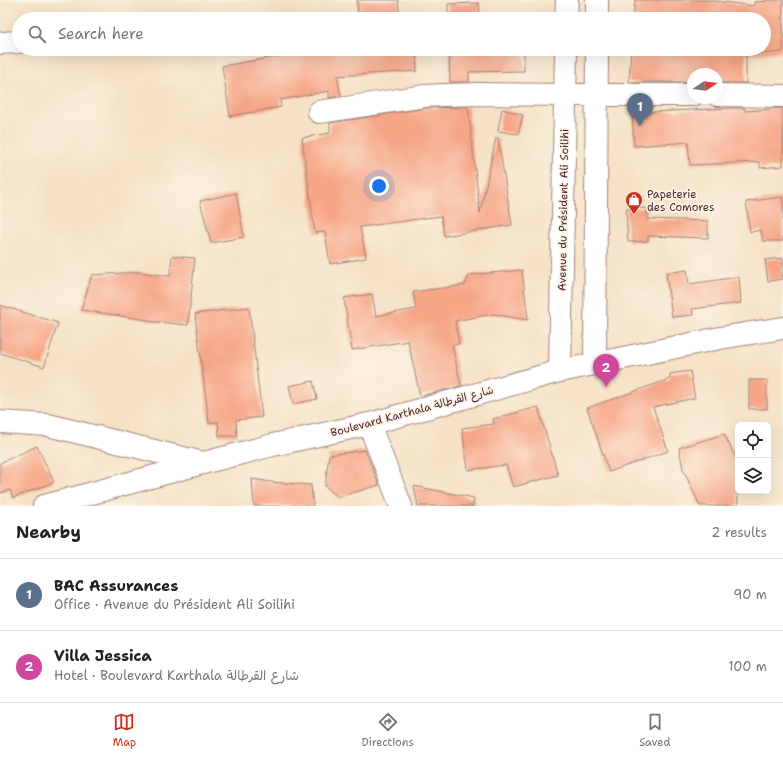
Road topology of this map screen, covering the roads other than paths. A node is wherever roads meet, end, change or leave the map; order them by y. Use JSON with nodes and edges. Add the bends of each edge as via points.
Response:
{"nodes":[{"id":1,"x":566,"y":0,"type":"edge"},
{"id":2,"x":597,"y":0,"type":"edge"},
{"id":3,"x":566,"y":12,"type":"edge"},
{"id":4,"x":597,"y":12,"type":"edge"},
{"id":5,"x":12,"y":42,"type":"edge"},
{"id":6,"x":0,"y":43,"type":"edge"},
{"id":7,"x":566,"y":56,"type":"edge"},
{"id":8,"x":597,"y":56,"type":"edge"},
{"id":9,"x":597,"y":94,"type":"junction"},
{"id":10,"x":565,"y":95,"type":"junction"},
{"id":11,"x":687,"y":95,"type":"edge"},
{"id":12,"x":723,"y":95,"type":"edge"},
{"id":13,"x":783,"y":96,"type":"edge"},
{"id":14,"x":319,"y":112,"type":"dead end"},
{"id":15,"x":783,"y":328,"type":"edge"},
{"id":16,"x":595,"y":364,"type":"junction"},
{"id":17,"x":560,"y":371,"type":"junction"},
{"id":18,"x":0,"y":422,"type":"edge"},
{"id":19,"x":368,"y":424,"type":"junction"},
{"id":20,"x":203,"y":463,"type":"junction"},
{"id":21,"x":44,"y":506,"type":"edge"},
{"id":22,"x":401,"y":506,"type":"edge"}],
"edges":[{"from":1,"to":3,"type":"street"},
{"from":2,"to":4,"type":"street"},
{"from":5,"to":6,"type":"street"},
{"from":7,"to":10,"type":"street","name":"Avenue du Président Ali Soilihi"},
{"from":8,"to":9,"type":"street"},
{"from":9,"to":10,"type":"street"},
{"from":9,"to":11,"type":"street"},
{"from":9,"to":16,"type":"street"},
{"from":10,"to":14,"type":"street","via":[[431,96]]},
{"from":10,"to":17,"type":"street","name":"Avenue du Président Ali Soilihi"},
{"from":12,"to":13,"type":"street"},
{"from":15,"to":16,"type":"street","name":"Boulevard Karthala شارع القرطالة","via":[[720,338]]},
{"from":16,"to":17,"type":"street","name":"Boulevard Karthala شارع القرطالة"},
{"from":17,"to":19,"type":"street","name":"Boulevard Karthala شارع القرطالة"},
{"from":18,"to":20,"type":"street","via":[[48,424]]},
{"from":19,"to":20,"type":"street","name":"Boulevard Karthala شارع القرطالة"},
{"from":19,"to":22,"type":"street"},
{"from":20,"to":21,"type":"street","name":"Boulevard Karthala شارع القرطالة"}]}
